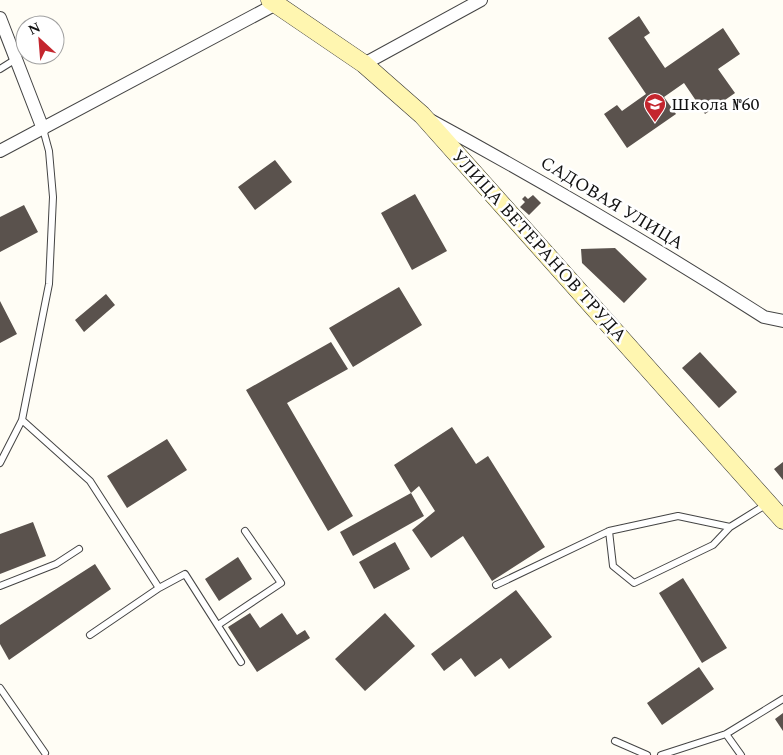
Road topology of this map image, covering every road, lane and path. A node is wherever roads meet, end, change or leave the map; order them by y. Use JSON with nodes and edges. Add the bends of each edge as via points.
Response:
{"nodes":[{"id":1,"x":481,"y":0,"type":"edge"},
{"id":2,"x":273,"y":2,"type":"edge"},
{"id":3,"x":0,"y":18,"type":"edge"},
{"id":4,"x":15,"y":56,"type":"edge"},
{"id":5,"x":15,"y":60,"type":"edge"},
{"id":6,"x":364,"y":64,"type":"junction"},
{"id":7,"x":18,"y":65,"type":"edge"},
{"id":8,"x":0,"y":68,"type":"edge"},
{"id":9,"x":422,"y":115,"type":"junction"},
{"id":10,"x":43,"y":129,"type":"junction"},
{"id":11,"x":0,"y":151,"type":"edge"},
{"id":12,"x":783,"y":320,"type":"edge"},
{"id":13,"x":22,"y":420,"type":"junction"},
{"id":14,"x":0,"y":463,"type":"edge"},
{"id":15,"x":768,"y":503,"type":"junction"},
{"id":16,"x":783,"y":520,"type":"edge"},
{"id":17,"x":730,"y":527,"type":"junction"},
{"id":18,"x":245,"y":531,"type":"dead end"},
{"id":19,"x":609,"y":531,"type":"junction"},
{"id":20,"x":79,"y":549,"type":"dead end"},
{"id":21,"x":496,"y":585,"type":"dead end"},
{"id":22,"x":0,"y":586,"type":"edge"},
{"id":23,"x":159,"y":588,"type":"junction"},
{"id":24,"x":218,"y":625,"type":"junction"},
{"id":25,"x":90,"y":635,"type":"dead end"},
{"id":26,"x":241,"y":662,"type":"dead end"},
{"id":27,"x":0,"y":688,"type":"edge"},
{"id":28,"x":783,"y":699,"type":"edge"},
{"id":29,"x":726,"y":734,"type":"junction"},
{"id":30,"x":615,"y":740,"type":"dead end"},
{"id":31,"x":45,"y":753,"type":"dead end"},
{"id":32,"x":647,"y":755,"type":"edge"},
{"id":33,"x":661,"y":755,"type":"edge"},
{"id":34,"x":741,"y":755,"type":"edge"}],
"edges":[{"from":1,"to":6,"type":"street"},
{"from":2,"to":6,"type":"street","name":"УЛИЦА ВЕТЕРАНОВ ТРУДА"},
{"from":2,"to":10,"type":"street"},
{"from":3,"to":4,"type":"street"},
{"from":5,"to":8,"type":"lane"},
{"from":6,"to":9,"type":"street","name":"УЛИЦА ВЕТЕРАНОВ ТРУДА"},
{"from":7,"to":10,"type":"street"},
{"from":9,"to":12,"type":"street","name":"САДОВАЯ УЛИЦА","via":[[654,246],[764,317]]},
{"from":9,"to":15,"type":"street","name":"УЛИЦА ВЕТЕРАНОВ ТРУДА"},
{"from":10,"to":11,"type":"street"},
{"from":10,"to":13,"type":"lane","via":[[49,151],[53,197],[49,284]]},
{"from":13,"to":14,"type":"lane"},
{"from":13,"to":23,"type":"lane","via":[[90,481]]},
{"from":15,"to":16,"type":"street","name":"УЛИЦА ВЕТЕРАНОВ ТРУДА"},
{"from":15,"to":17,"type":"lane"},
{"from":17,"to":19,"type":"lane","via":[[678,516]]},
{"from":17,"to":19,"type":"lane","via":[[713,545],[634,582],[614,566]]},
{"from":18,"to":24,"type":"lane","via":[[281,583]]},
{"from":19,"to":21,"type":"lane"},
{"from":20,"to":22,"type":"lane","via":[[56,564]]},
{"from":23,"to":24,"type":"lane","via":[[185,574]]},
{"from":23,"to":25,"type":"lane"},
{"from":24,"to":26,"type":"lane"},
{"from":27,"to":31,"type":"lane"},
{"from":28,"to":29,"type":"lane"},
{"from":29,"to":33,"type":"lane"},
{"from":29,"to":34,"type":"lane"},
{"from":30,"to":32,"type":"lane"}]}
